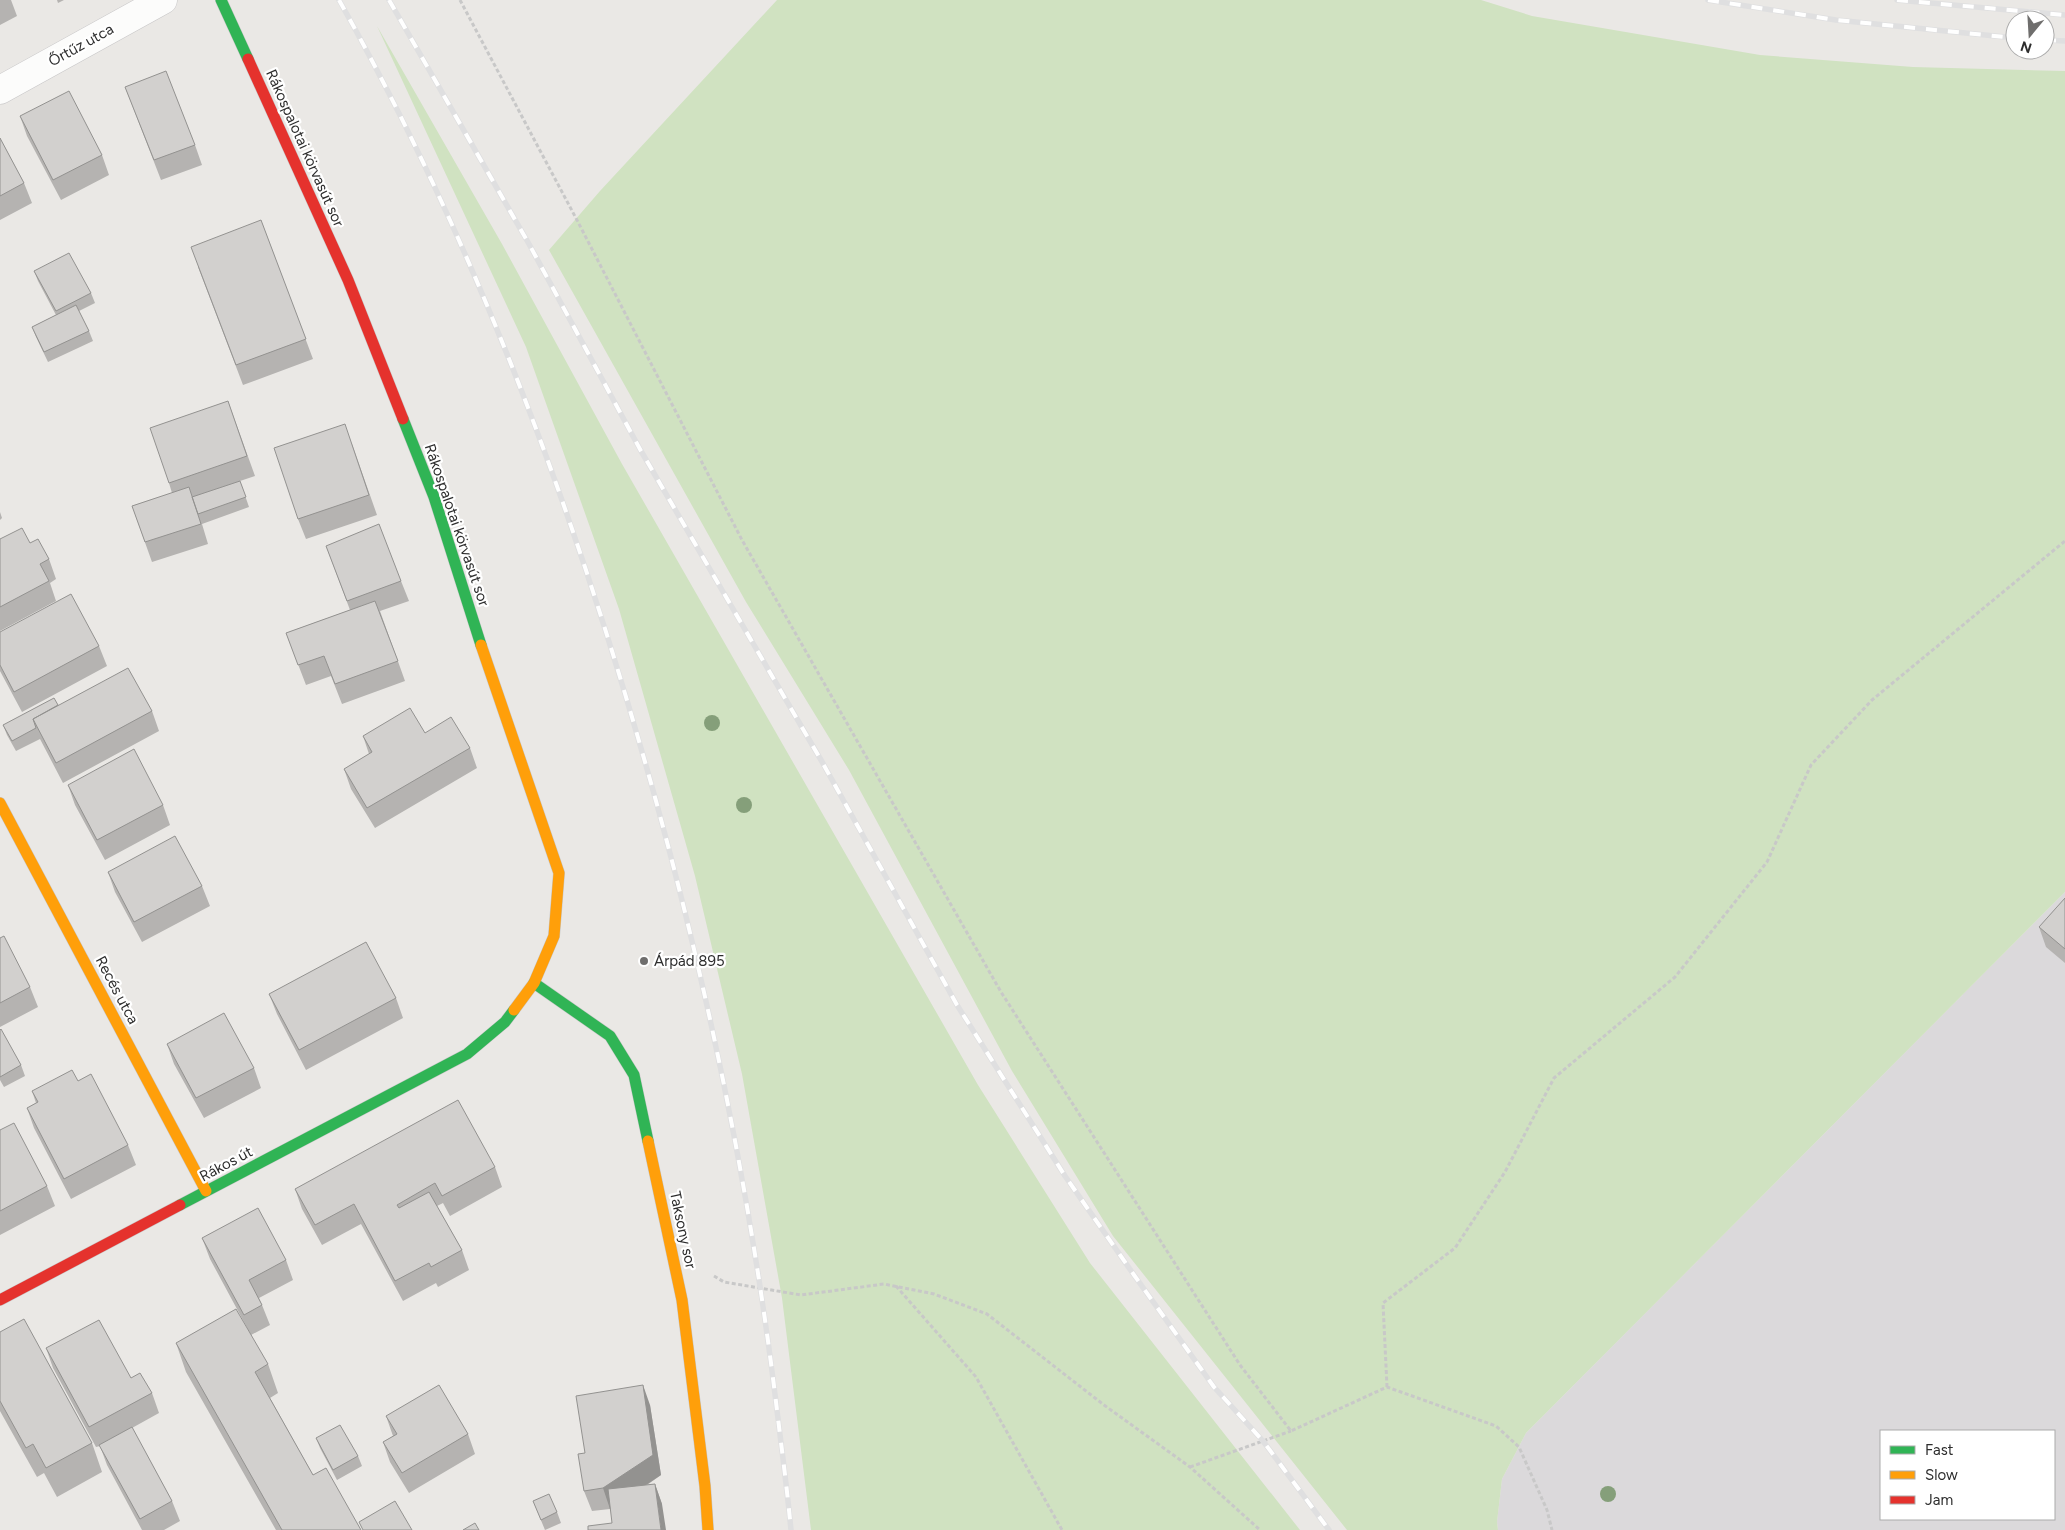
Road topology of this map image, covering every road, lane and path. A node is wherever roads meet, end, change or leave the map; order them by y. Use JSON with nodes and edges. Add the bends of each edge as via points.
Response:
{"nodes":[{"id":1,"x":163,"y":0,"type":"edge"},
{"id":2,"x":221,"y":0,"type":"edge"},
{"id":3,"x":460,"y":0,"type":"edge"},
{"id":4,"x":0,"y":90,"type":"edge"},
{"id":5,"x":2065,"y":541,"type":"edge"},
{"id":6,"x":0,"y":803,"type":"edge"},
{"id":7,"x":534,"y":983,"type":"junction"},
{"id":8,"x":467,"y":1054,"type":"joint"},
{"id":9,"x":206,"y":1192,"type":"junction"},
{"id":10,"x":672,"y":1255,"type":"junction"},
{"id":11,"x":896,"y":1286,"type":"junction"},
{"id":12,"x":0,"y":1300,"type":"edge"},
{"id":13,"x":1386,"y":1387,"type":"junction"},
{"id":14,"x":1292,"y":1431,"type":"junction"},
{"id":15,"x":1190,"y":1467,"type":"junction"},
{"id":16,"x":708,"y":1530,"type":"edge"},
{"id":17,"x":1062,"y":1530,"type":"edge"},
{"id":18,"x":1260,"y":1530,"type":"edge"},
{"id":19,"x":1552,"y":1530,"type":"edge"}],
"edges":[{"from":1,"to":4,"type":"street","name":"Őrtűz utca"},
{"from":2,"to":7,"type":"street","name":"Rákospalotai körvasút sor","via":[[348,280],[434,497],[558,873],[554,936]]},
{"from":3,"to":14,"type":"path","via":[[742,540],[1001,992],[1240,1365]]},
{"from":5,"to":13,"type":"path","via":[[1872,700],[1811,765],[1767,862],[1675,977],[1554,1078],[1505,1172],[1455,1248],[1383,1303]]},
{"from":6,"to":9,"type":"street","name":"Recés utca"},
{"from":7,"to":8,"type":"street","name":"Rákospalotai körvasút sor","via":[[505,1022]]},
{"from":7,"to":10,"type":"street","name":"Taksony sor","via":[[610,1036],[634,1075]]},
{"from":8,"to":9,"type":"street","name":"Rákos út"},
{"from":9,"to":12,"type":"street","name":"Rákos út"},
{"from":10,"to":11,"type":"path","via":[[724,1282],[801,1295],[884,1284]]},
{"from":10,"to":16,"type":"street","name":"Taksony sor","via":[[682,1300]]},
{"from":11,"to":15,"type":"path","via":[[934,1294],[987,1314]]},
{"from":11,"to":17,"type":"path","via":[[976,1377]]},
{"from":13,"to":14,"type":"path"},
{"from":13,"to":19,"type":"path","via":[[1496,1426],[1519,1447],[1547,1510]]},
{"from":14,"to":15,"type":"path"},
{"from":15,"to":18,"type":"path"}]}
